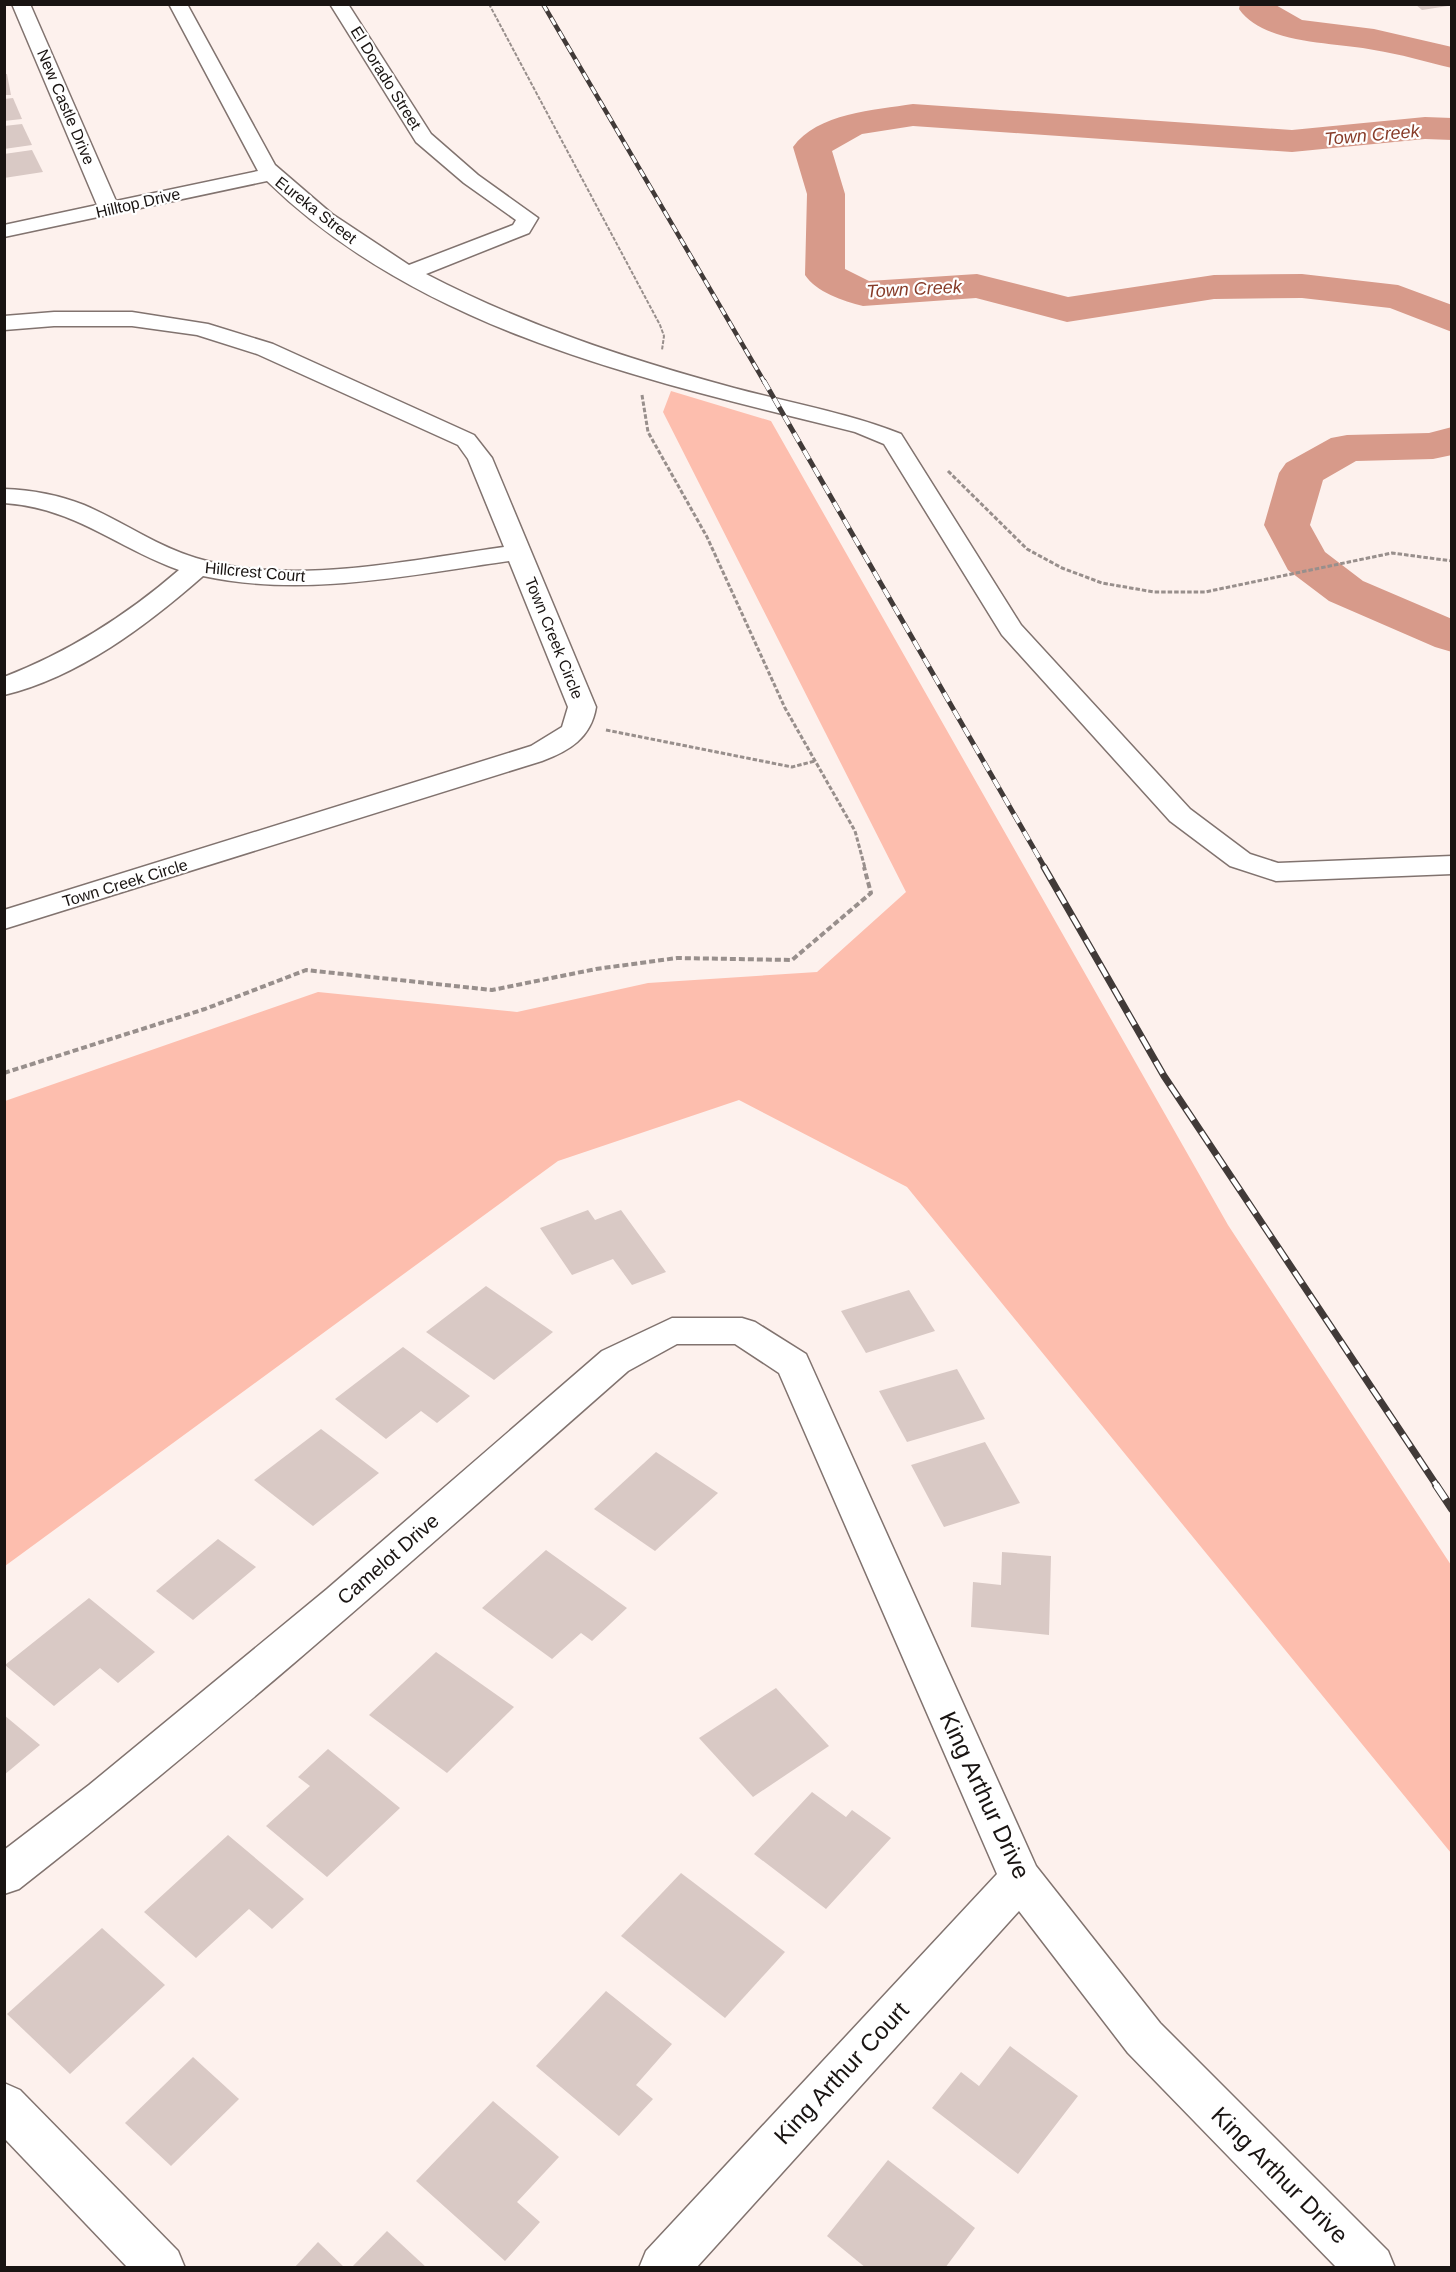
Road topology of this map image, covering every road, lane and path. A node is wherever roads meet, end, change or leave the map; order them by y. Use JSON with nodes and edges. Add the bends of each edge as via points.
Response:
{"nodes":[{"id":1,"x":21,"y":4,"type":"edge"},
{"id":2,"x":178,"y":4,"type":"edge"},
{"id":3,"x":339,"y":4,"type":"edge"},
{"id":4,"x":271,"y":174,"type":"junction"},
{"id":5,"x":110,"y":210,"type":"junction"},
{"id":6,"x":4,"y":231,"type":"edge"},
{"id":7,"x":406,"y":274,"type":"junction"},
{"id":8,"x":4,"y":323,"type":"edge"},
{"id":9,"x":943,"y":467,"type":"dead end"},
{"id":10,"x":4,"y":496,"type":"edge"},
{"id":11,"x":519,"y":552,"type":"junction"},
{"id":12,"x":1452,"y":561,"type":"edge"},
{"id":13,"x":198,"y":567,"type":"junction"},
{"id":14,"x":4,"y":687,"type":"edge"},
{"id":15,"x":579,"y":724,"type":"junction"},
{"id":16,"x":815,"y":761,"type":"dead end"},
{"id":17,"x":1452,"y":865,"type":"edge"},
{"id":18,"x":4,"y":920,"type":"edge"},
{"id":19,"x":794,"y":1364,"type":"joint"},
{"id":20,"x":4,"y":1875,"type":"edge"},
{"id":21,"x":1020,"y":1879,"type":"junction"},
{"id":22,"x":4,"y":2105,"type":"edge"},
{"id":23,"x":161,"y":2268,"type":"edge"},
{"id":24,"x":663,"y":2268,"type":"edge"},
{"id":25,"x":1371,"y":2268,"type":"edge"}],
"edges":[{"from":1,"to":5,"type":"street","name":"New Castle Drive"},
{"from":2,"to":4,"type":"street","name":"Eureka Street"},
{"from":3,"to":7,"type":"street","name":"El Dorado Street","via":[[423,138],[471,179],[527,218],[522,229]]},
{"from":4,"to":5,"type":"street","name":"Hilltop Drive"},
{"from":4,"to":7,"type":"street","name":"Eureka Street","via":[[320,215]]},
{"from":5,"to":6,"type":"street","name":"Hilltop Drive"},
{"from":7,"to":17,"type":"street","name":"Eureka Street","via":[[589,354],[863,427],[893,439],[1011,628],[1180,815],[1240,860],[1276,872]]},
{"from":8,"to":11,"type":"street","name":"Town Creek Circle","via":[[132,319],[200,329],[265,349],[466,440],[480,458]]},
{"from":9,"to":12,"type":"path","via":[[1027,549],[1102,583],[1154,592],[1205,592],[1392,553]]},
{"from":10,"to":13,"type":"street","name":"Hillcrest Court","via":[[58,504],[164,555]]},
{"from":11,"to":13,"type":"street","name":"Hillcrest Court","via":[[328,576],[265,576]]},
{"from":11,"to":15,"type":"street","name":"Town Creek Circle","via":[[582,706]]},
{"from":13,"to":14,"type":"street","via":[[111,635]]},
{"from":15,"to":16,"type":"path","via":[[792,767]]},
{"from":15,"to":18,"type":"street","name":"Town Creek Circle","via":[[568,738],[532,755]]},
{"from":19,"to":20,"type":"street","name":"Camelot Drive","via":[[742,1331],[672,1331],[615,1360],[341,1600],[104,1798]]},
{"from":19,"to":21,"type":"street","name":"King Arthur Drive"},
{"from":21,"to":24,"type":"street","name":"King Arthur Court"},
{"from":21,"to":25,"type":"street","name":"King Arthur Drive","via":[[1144,2038]]},
{"from":22,"to":23,"type":"street"}]}
